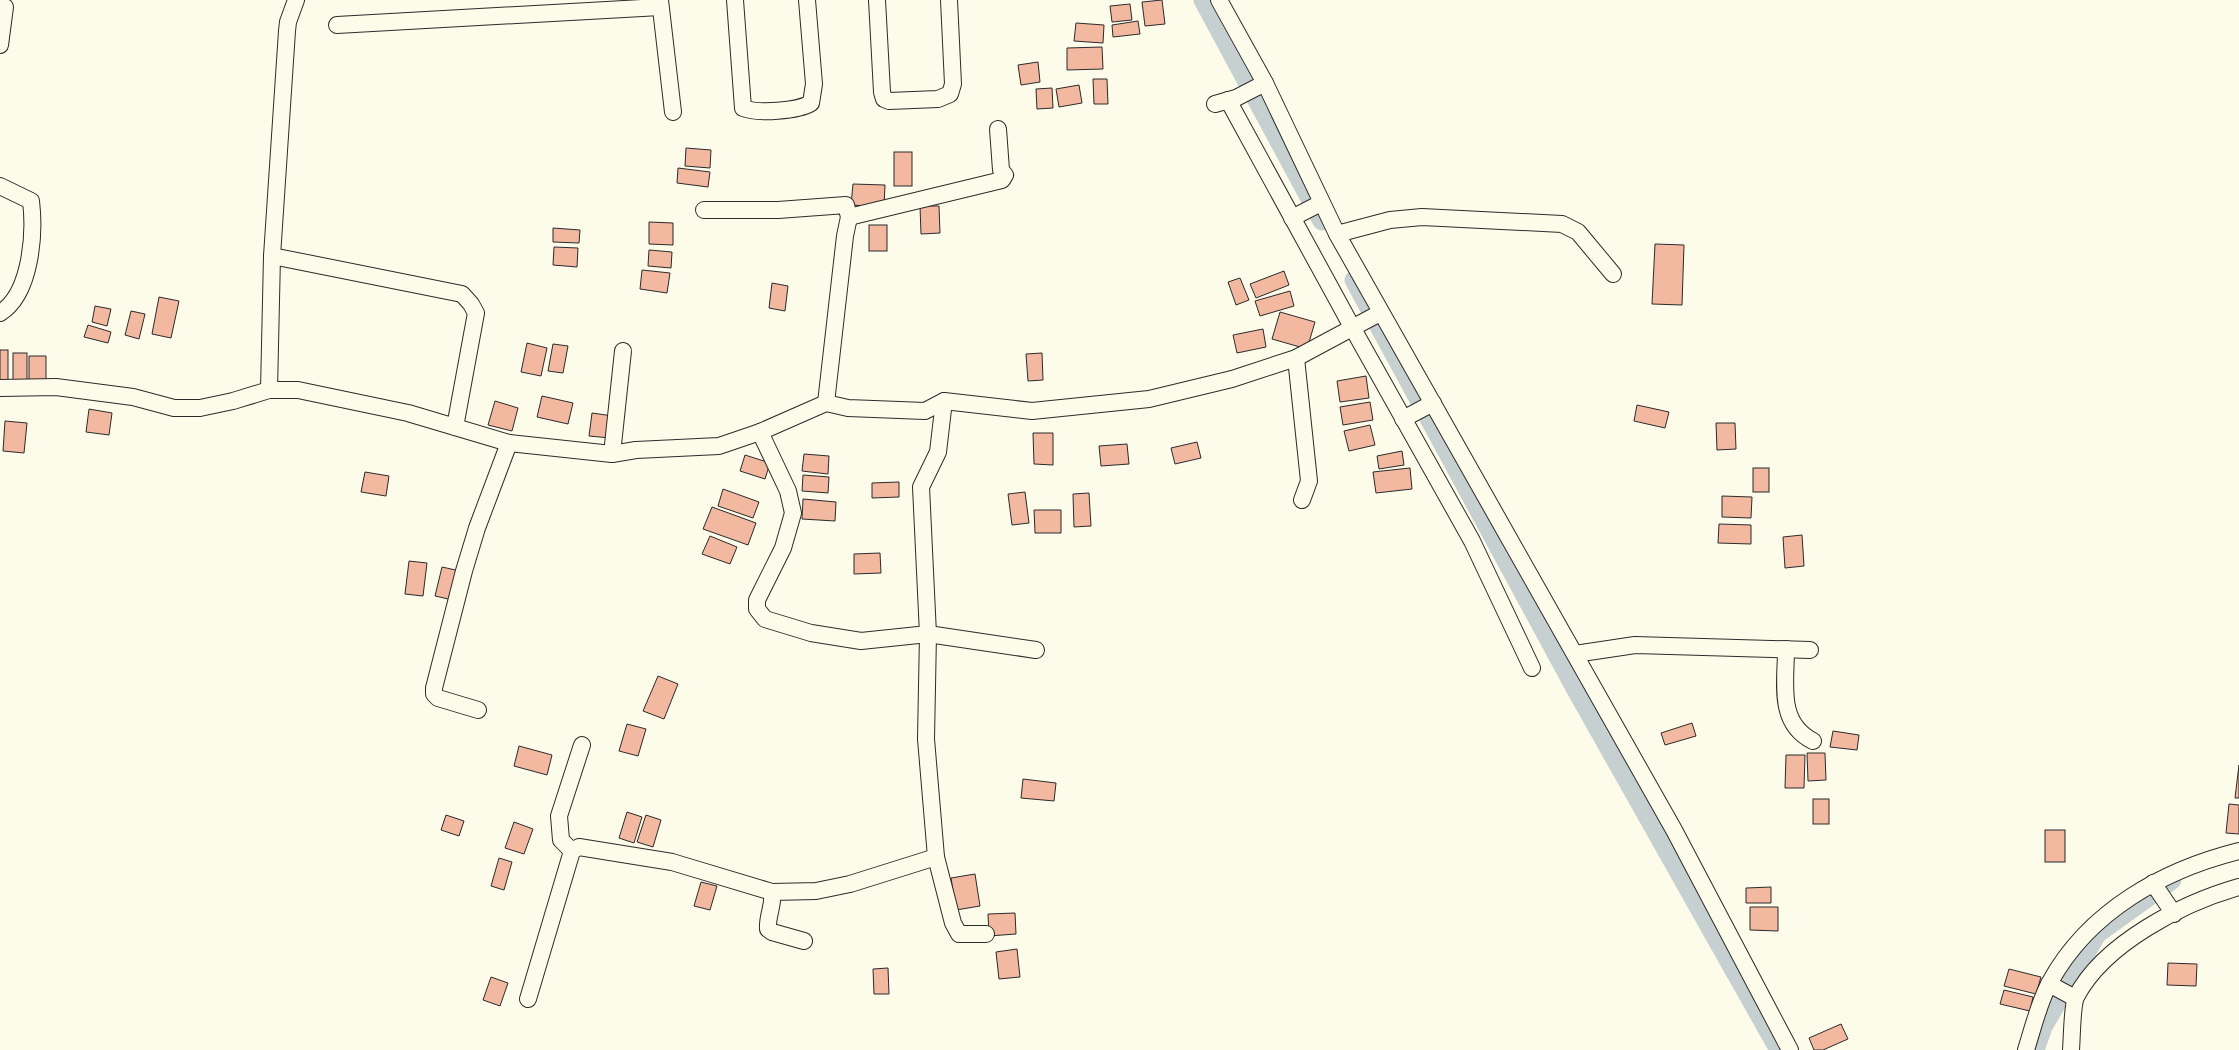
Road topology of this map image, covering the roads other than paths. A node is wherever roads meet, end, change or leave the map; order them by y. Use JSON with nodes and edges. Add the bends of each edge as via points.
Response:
{"nodes":[{"id":1,"x":296,"y":0,"type":"edge"},
{"id":2,"x":735,"y":0,"type":"edge"},
{"id":3,"x":807,"y":0,"type":"edge"},
{"id":4,"x":876,"y":0,"type":"edge"},
{"id":5,"x":949,"y":0,"type":"edge"},
{"id":6,"x":1219,"y":0,"type":"edge"},
{"id":7,"x":660,"y":3,"type":"edge"},
{"id":8,"x":4,"y":4,"type":"edge"},
{"id":9,"x":337,"y":25,"type":"dead end"},
{"id":10,"x":0,"y":45,"type":"edge"},
{"id":11,"x":1259,"y":86,"type":"junction"},
{"id":12,"x":673,"y":112,"type":"dead end"},
{"id":13,"x":998,"y":129,"type":"dead end"},
{"id":14,"x":0,"y":186,"type":"edge"},
{"id":15,"x":1319,"y":204,"type":"junction"},
{"id":16,"x":704,"y":210,"type":"dead end"},
{"id":17,"x":848,"y":217,"type":"junction"},
{"id":18,"x":1295,"y":217,"type":"junction"},
{"id":19,"x":1337,"y":234,"type":"junction"},
{"id":20,"x":272,"y":256,"type":"junction"},
{"id":21,"x":1613,"y":274,"type":"dead end"},
{"id":22,"x":0,"y":313,"type":"edge"},
{"id":23,"x":1379,"y":313,"type":"junction"},
{"id":24,"x":1354,"y":326,"type":"junction"},
{"id":25,"x":623,"y":351,"type":"dead end"},
{"id":26,"x":1296,"y":358,"type":"junction"},
{"id":27,"x":0,"y":388,"type":"edge"},
{"id":28,"x":269,"y":390,"type":"junction"},
{"id":29,"x":944,"y":401,"type":"junction"},
{"id":30,"x":826,"y":403,"type":"junction"},
{"id":31,"x":1430,"y":404,"type":"junction"},
{"id":32,"x":1405,"y":418,"type":"junction"},
{"id":33,"x":455,"y":426,"type":"junction"},
{"id":34,"x":760,"y":432,"type":"junction"},
{"id":35,"x":509,"y":443,"type":"junction"},
{"id":36,"x":612,"y":454,"type":"junction"},
{"id":37,"x":1302,"y":500,"type":"dead end"},
{"id":38,"x":928,"y":634,"type":"junction"},
{"id":39,"x":1786,"y":649,"type":"junction"},
{"id":40,"x":1036,"y":650,"type":"dead end"},
{"id":41,"x":1810,"y":650,"type":"dead end"},
{"id":42,"x":1575,"y":654,"type":"junction"},
{"id":43,"x":1532,"y":668,"type":"dead end"},
{"id":44,"x":478,"y":710,"type":"dead end"},
{"id":45,"x":1813,"y":741,"type":"dead end"},
{"id":46,"x":582,"y":745,"type":"dead end"},
{"id":47,"x":572,"y":851,"type":"junction"},
{"id":48,"x":2239,"y":851,"type":"edge"},
{"id":49,"x":936,"y":857,"type":"junction"},
{"id":50,"x":2153,"y":885,"type":"junction"},
{"id":51,"x":2239,"y":888,"type":"edge"},
{"id":52,"x":772,"y":892,"type":"junction"},
{"id":53,"x":2170,"y":909,"type":"junction"},
{"id":54,"x":986,"y":934,"type":"dead end"},
{"id":55,"x":804,"y":941,"type":"dead end"},
{"id":56,"x":2052,"y":985,"type":"junction"},
{"id":57,"x":2073,"y":996,"type":"junction"},
{"id":58,"x":528,"y":999,"type":"dead end"},
{"id":59,"x":1790,"y":1050,"type":"edge"},
{"id":60,"x":2026,"y":1050,"type":"edge"},
{"id":61,"x":2070,"y":1050,"type":"edge"}],
"edges":[{"from":1,"to":20,"type":"street","via":[[288,22]]},
{"from":2,"to":3,"type":"street","via":[[743,108],[764,112],[804,108],[811,103],[814,84]]},
{"from":4,"to":5,"type":"street","via":[[882,92],[884,99],[889,101],[938,99],[950,94],[953,84]]},
{"from":6,"to":11,"type":"street"},
{"from":7,"to":9,"type":"street"},
{"from":7,"to":12,"type":"street"},
{"from":8,"to":10,"type":"street"},
{"from":11,"to":15,"type":"street"},
{"from":11,"to":18,"type":"street","via":[[1226,100]]},
{"from":13,"to":17,"type":"street","via":[[1001,170],[1005,175],[1002,180]]},
{"from":14,"to":22,"type":"street","via":[[30,201],[32,211],[30,260],[26,275],[10,304]]},
{"from":15,"to":18,"type":"street"},
{"from":15,"to":19,"type":"street"},
{"from":16,"to":17,"type":"street","via":[[778,210],[840,204],[846,205]]},
{"from":17,"to":30,"type":"street"},
{"from":18,"to":24,"type":"street"},
{"from":19,"to":21,"type":"street","via":[[1390,220],[1422,217],[1562,224],[1578,232]]},
{"from":19,"to":23,"type":"street"},
{"from":20,"to":28,"type":"street"},
{"from":20,"to":33,"type":"street","via":[[462,294],[476,314]]},
{"from":23,"to":24,"type":"street"},
{"from":23,"to":31,"type":"street"},
{"from":24,"to":26,"type":"street"},
{"from":24,"to":32,"type":"street"},
{"from":25,"to":36,"type":"street"},
{"from":26,"to":29,"type":"street","via":[[1232,379],[1149,399],[1032,411]]},
{"from":26,"to":37,"type":"street","via":[[1309,481]]},
{"from":27,"to":28,"type":"street","via":[[56,387],[133,397],[174,408],[200,408]]},
{"from":28,"to":33,"type":"street","via":[[298,390]]},
{"from":29,"to":30,"type":"street","via":[[925,411],[848,408]]},
{"from":29,"to":38,"type":"street","via":[[938,452],[921,487]]},
{"from":30,"to":34,"type":"street"},
{"from":31,"to":32,"type":"street"},
{"from":31,"to":42,"type":"street"},
{"from":32,"to":43,"type":"street","via":[[1472,541]]},
{"from":33,"to":35,"type":"street"},
{"from":34,"to":36,"type":"street","via":[[718,446]]},
{"from":34,"to":38,"type":"street","via":[[788,491],[793,513],[783,548],[757,600],[757,609],[766,619],[811,633],[861,641]]},
{"from":35,"to":36,"type":"street"},
{"from":35,"to":44,"type":"street","via":[[477,528],[434,688],[438,698]]},
{"from":38,"to":40,"type":"street"},
{"from":38,"to":49,"type":"street","via":[[926,739]]},
{"from":39,"to":41,"type":"street"},
{"from":39,"to":42,"type":"street","via":[[1635,645]]},
{"from":39,"to":45,"type":"street","via":[[1787,710],[1792,725],[1802,736]]},
{"from":42,"to":59,"type":"street","via":[[1674,830]]},
{"from":46,"to":47,"type":"street","via":[[559,816],[561,840]]},
{"from":47,"to":52,"type":"street","via":[[587,847],[672,862]]},
{"from":47,"to":58,"type":"street"},
{"from":48,"to":50,"type":"street","via":[[2203,860]]},
{"from":49,"to":52,"type":"street","via":[[850,884],[816,891]]},
{"from":49,"to":54,"type":"street","via":[[955,929],[960,934]]},
{"from":50,"to":53,"type":"street"},
{"from":50,"to":56,"type":"street","via":[[2110,911],[2081,938],[2066,956]]},
{"from":51,"to":53,"type":"street"},
{"from":52,"to":55,"type":"street","via":[[774,904],[768,928]]},
{"from":53,"to":57,"type":"street","via":[[2096,969]]},
{"from":56,"to":57,"type":"street"},
{"from":56,"to":60,"type":"street"},
{"from":57,"to":61,"type":"street"}]}
